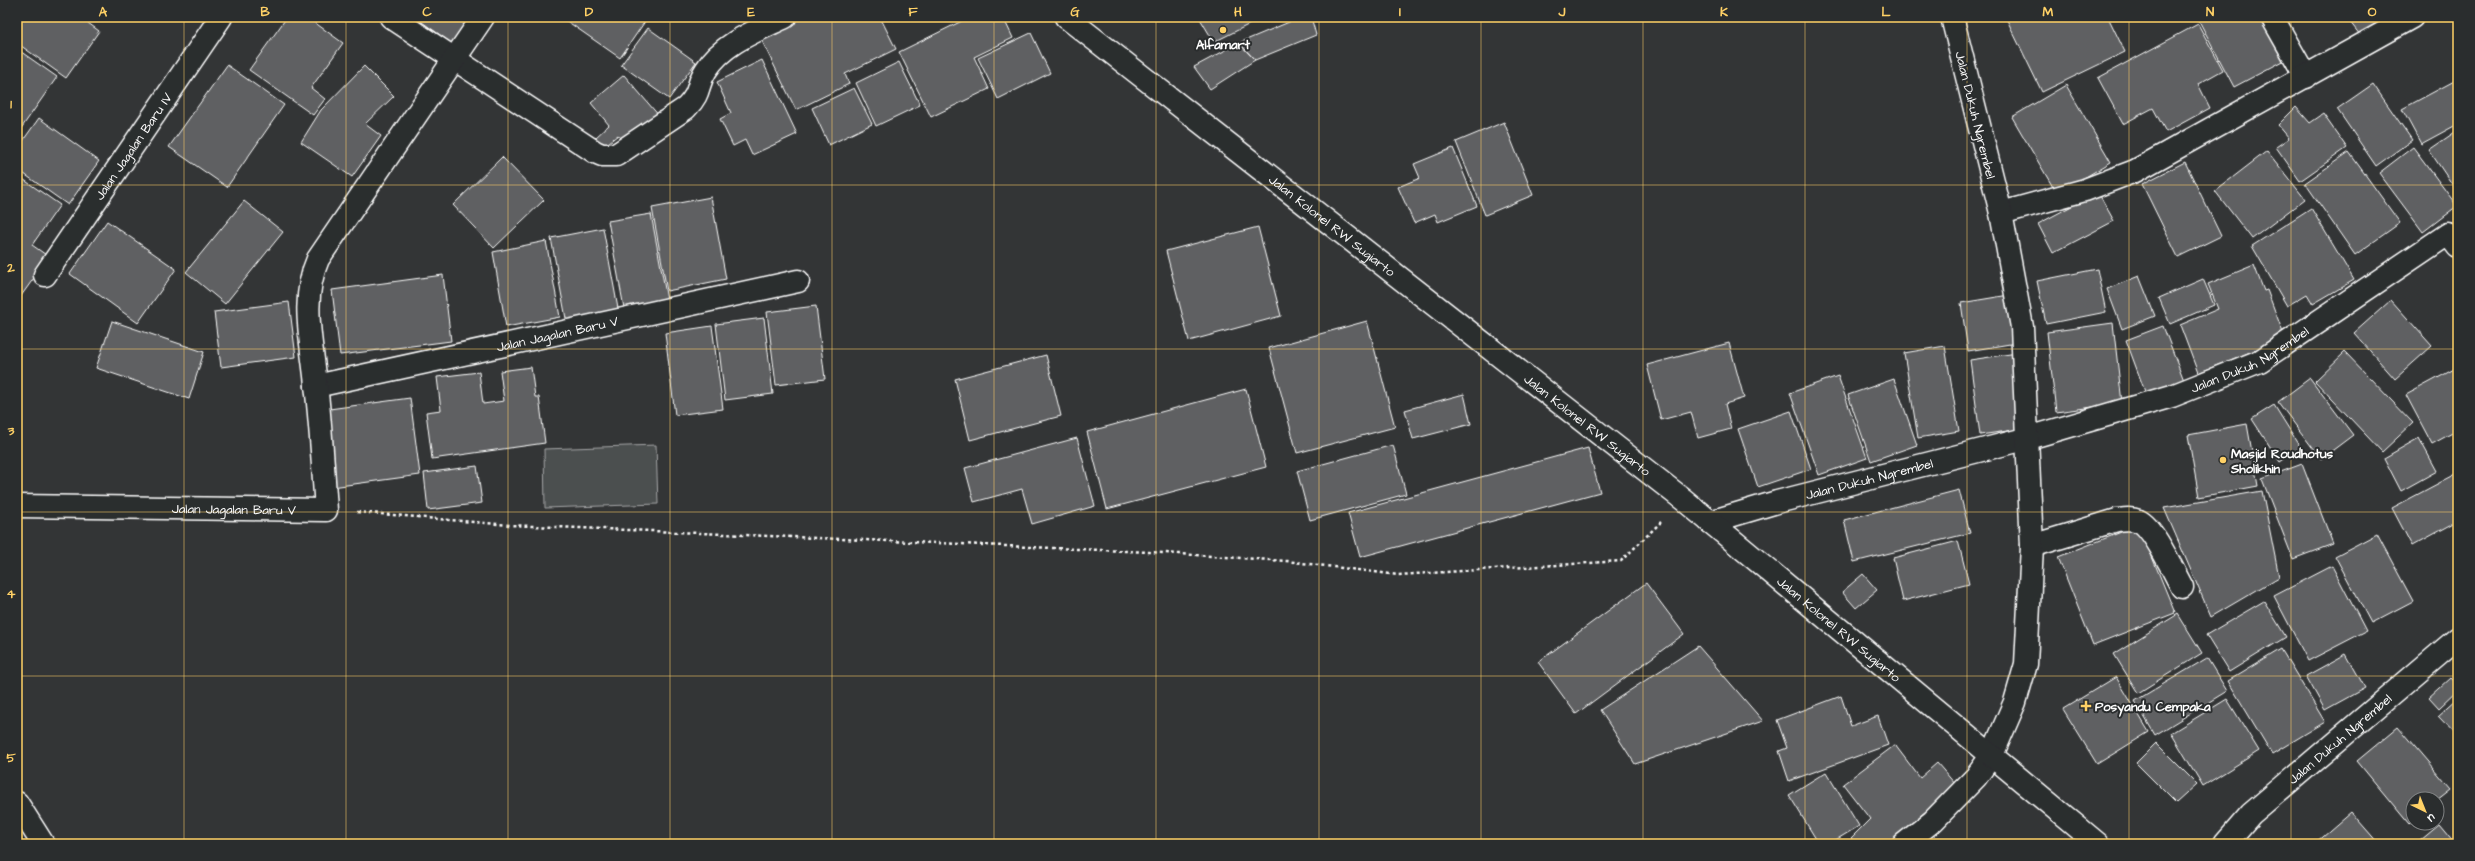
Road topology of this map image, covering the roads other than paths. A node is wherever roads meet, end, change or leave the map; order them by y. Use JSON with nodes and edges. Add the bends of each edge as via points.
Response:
{"nodes":[{"id":1,"x":221,"y":17,"type":"edge"},
{"id":2,"x":390,"y":17,"type":"edge"},
{"id":3,"x":484,"y":17,"type":"edge"},
{"id":4,"x":785,"y":17,"type":"edge"},
{"id":5,"x":1066,"y":17,"type":"edge"},
{"id":6,"x":1952,"y":17,"type":"edge"},
{"id":7,"x":2272,"y":17,"type":"edge"},
{"id":8,"x":2412,"y":17,"type":"edge"},
{"id":9,"x":454,"y":60,"type":"junction"},
{"id":10,"x":2306,"y":77,"type":"junction"},
{"id":11,"x":2001,"y":213,"type":"junction"},
{"id":12,"x":2455,"y":236,"type":"edge"},
{"id":13,"x":45,"y":274,"type":"dead end"},
{"id":14,"x":798,"y":281,"type":"dead end"},
{"id":15,"x":316,"y":386,"type":"junction"},
{"id":16,"x":2029,"y":438,"type":"junction"},
{"id":17,"x":17,"y":506,"type":"edge"},
{"id":18,"x":1710,"y":522,"type":"junction"},
{"id":19,"x":2032,"y":546,"type":"junction"},
{"id":20,"x":2182,"y":587,"type":"dead end"},
{"id":21,"x":2458,"y":638,"type":"edge"},
{"id":22,"x":1992,"y":755,"type":"junction"},
{"id":23,"x":17,"y":803,"type":"edge"},
{"id":24,"x":43,"y":844,"type":"edge"},
{"id":25,"x":1904,"y":844,"type":"edge"},
{"id":26,"x":2098,"y":844,"type":"edge"},
{"id":27,"x":2225,"y":844,"type":"edge"}],
"edges":[{"from":1,"to":13,"type":"street","name":"Jalan Jagalan Baru IV"},
{"from":2,"to":9,"type":"street"},
{"from":3,"to":9,"type":"street"},
{"from":4,"to":9,"type":"street","via":[[750,34],[714,58],[703,74],[695,99],[686,108],[616,155],[594,152]]},
{"from":5,"to":18,"type":"street","name":"Jalan Kolonel RW Sugiarto"},
{"from":6,"to":11,"type":"street","name":"Jalan Dukuh Ngrembel"},
{"from":7,"to":10,"type":"street"},
{"from":8,"to":10,"type":"street"},
{"from":9,"to":15,"type":"street","via":[[318,259],[310,277],[307,305]]},
{"from":10,"to":11,"type":"street","via":[[2135,170],[2085,190]]},
{"from":11,"to":16,"type":"street","name":"Jalan Dukuh Ngrembel","via":[[2022,327]]},
{"from":12,"to":16,"type":"street","name":"Jalan Dukuh Ngrembel","via":[[2260,361],[2172,396]]},
{"from":14,"to":15,"type":"street","name":"Jalan Jagalan Baru V"},
{"from":15,"to":17,"type":"street","name":"Jalan Jagalan Baru V","via":[[326,510]]},
{"from":16,"to":18,"type":"street","name":"Jalan Dukuh Ngrembel","via":[[1777,502]]},
{"from":16,"to":19,"type":"street","name":"Jalan Dukuh Ngrembel"},
{"from":18,"to":22,"type":"street","name":"Jalan Kolonel RW Sugiarto"},
{"from":19,"to":20,"type":"street","via":[[2128,518],[2140,522],[2149,530]]},
{"from":19,"to":22,"type":"street","name":"Jalan Dukuh Ngrembel","via":[[2026,664],[2015,702]]},
{"from":21,"to":27,"type":"street","name":"Jalan Dukuh Ngrembel","via":[[2251,814]]},
{"from":22,"to":25,"type":"street","name":"Jalan Dukuh Ngrembel","via":[[1976,777],[1933,821]]},
{"from":22,"to":26,"type":"street","name":"Jalan Kolonel RW Sugiarto"},
{"from":23,"to":24,"type":"street"}]}
